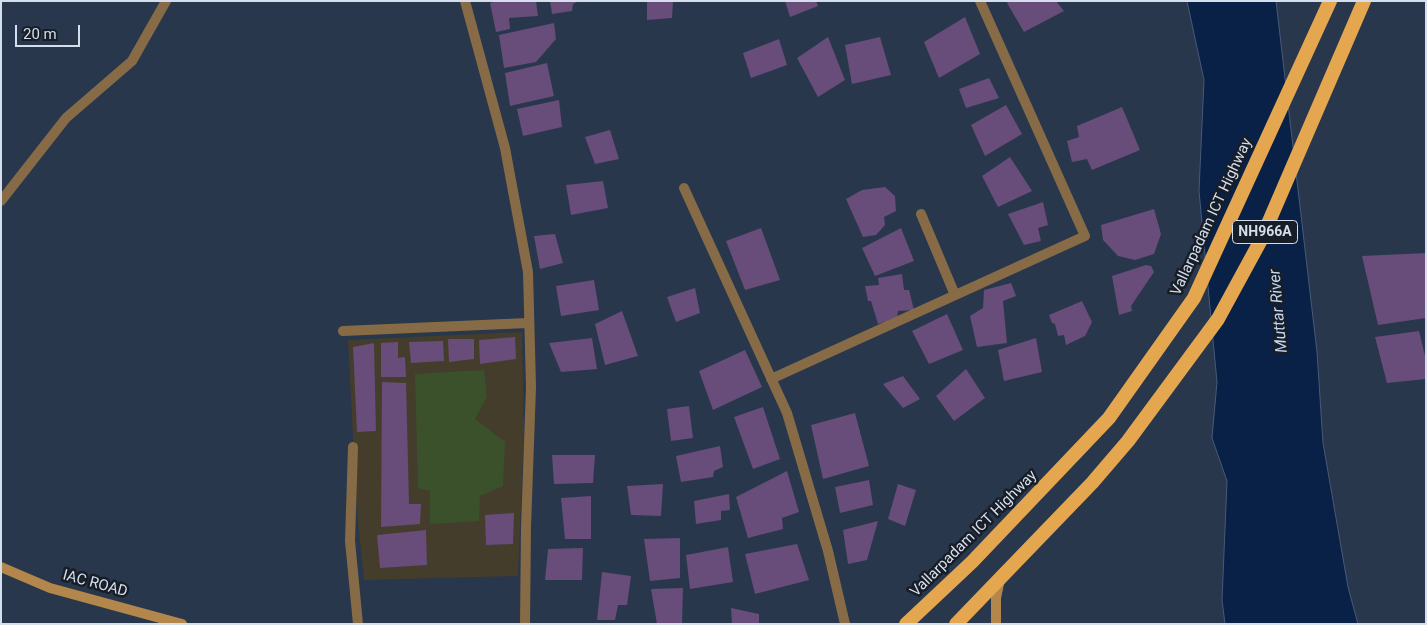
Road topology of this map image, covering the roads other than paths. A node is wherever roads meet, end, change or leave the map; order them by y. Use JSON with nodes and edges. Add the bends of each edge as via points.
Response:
{"nodes":[{"id":1,"x":166,"y":1,"type":"edge"},
{"id":2,"x":465,"y":1,"type":"edge"},
{"id":3,"x":980,"y":1,"type":"edge"},
{"id":4,"x":1330,"y":1,"type":"edge"},
{"id":5,"x":1364,"y":1,"type":"edge"},
{"id":6,"x":684,"y":188,"type":"dead end"},
{"id":7,"x":1,"y":201,"type":"edge"},
{"id":8,"x":921,"y":214,"type":"dead end"},
{"id":9,"x":955,"y":295,"type":"junction"},
{"id":10,"x":528,"y":323,"type":"junction"},
{"id":11,"x":343,"y":331,"type":"dead end"},
{"id":12,"x":770,"y":379,"type":"junction"},
{"id":13,"x":353,"y":447,"type":"dead end"},
{"id":14,"x":1,"y":567,"type":"edge"},
{"id":15,"x":1000,"y":578,"type":"junction"},
{"id":16,"x":182,"y":624,"type":"edge"},
{"id":17,"x":358,"y":624,"type":"edge"},
{"id":18,"x":525,"y":624,"type":"edge"},
{"id":19,"x":845,"y":624,"type":"edge"},
{"id":20,"x":906,"y":624,"type":"edge"},
{"id":21,"x":956,"y":624,"type":"edge"},
{"id":22,"x":996,"y":624,"type":"edge"}],
"edges":[{"from":1,"to":7,"type":"street","via":[[132,61],[66,118]]},
{"from":2,"to":10,"type":"street","via":[[505,148],[528,272]]},
{"from":3,"to":9,"type":"street","via":[[1084,236]]},
{"from":4,"to":20,"type":"highway","name":"Vallarpadam ICT Highway","number":"NH966A","via":[[1194,298],[1109,418],[972,562]]},
{"from":5,"to":15,"type":"highway","number":"NH966A","via":[[1261,240],[1218,319],[1128,441]]},
{"from":6,"to":12,"type":"street"},
{"from":8,"to":9,"type":"street"},
{"from":9,"to":12,"type":"street"},
{"from":10,"to":11,"type":"street"},
{"from":10,"to":18,"type":"street","via":[[532,387]]},
{"from":12,"to":19,"type":"street","via":[[787,414],[828,552]]},
{"from":13,"to":17,"type":"street","via":[[350,541]]},
{"from":14,"to":16,"type":"main road","name":"IAC ROAD","via":[[50,588]]},
{"from":15,"to":21,"type":"highway","number":"NH966A"},
{"from":15,"to":22,"type":"main road"}]}
